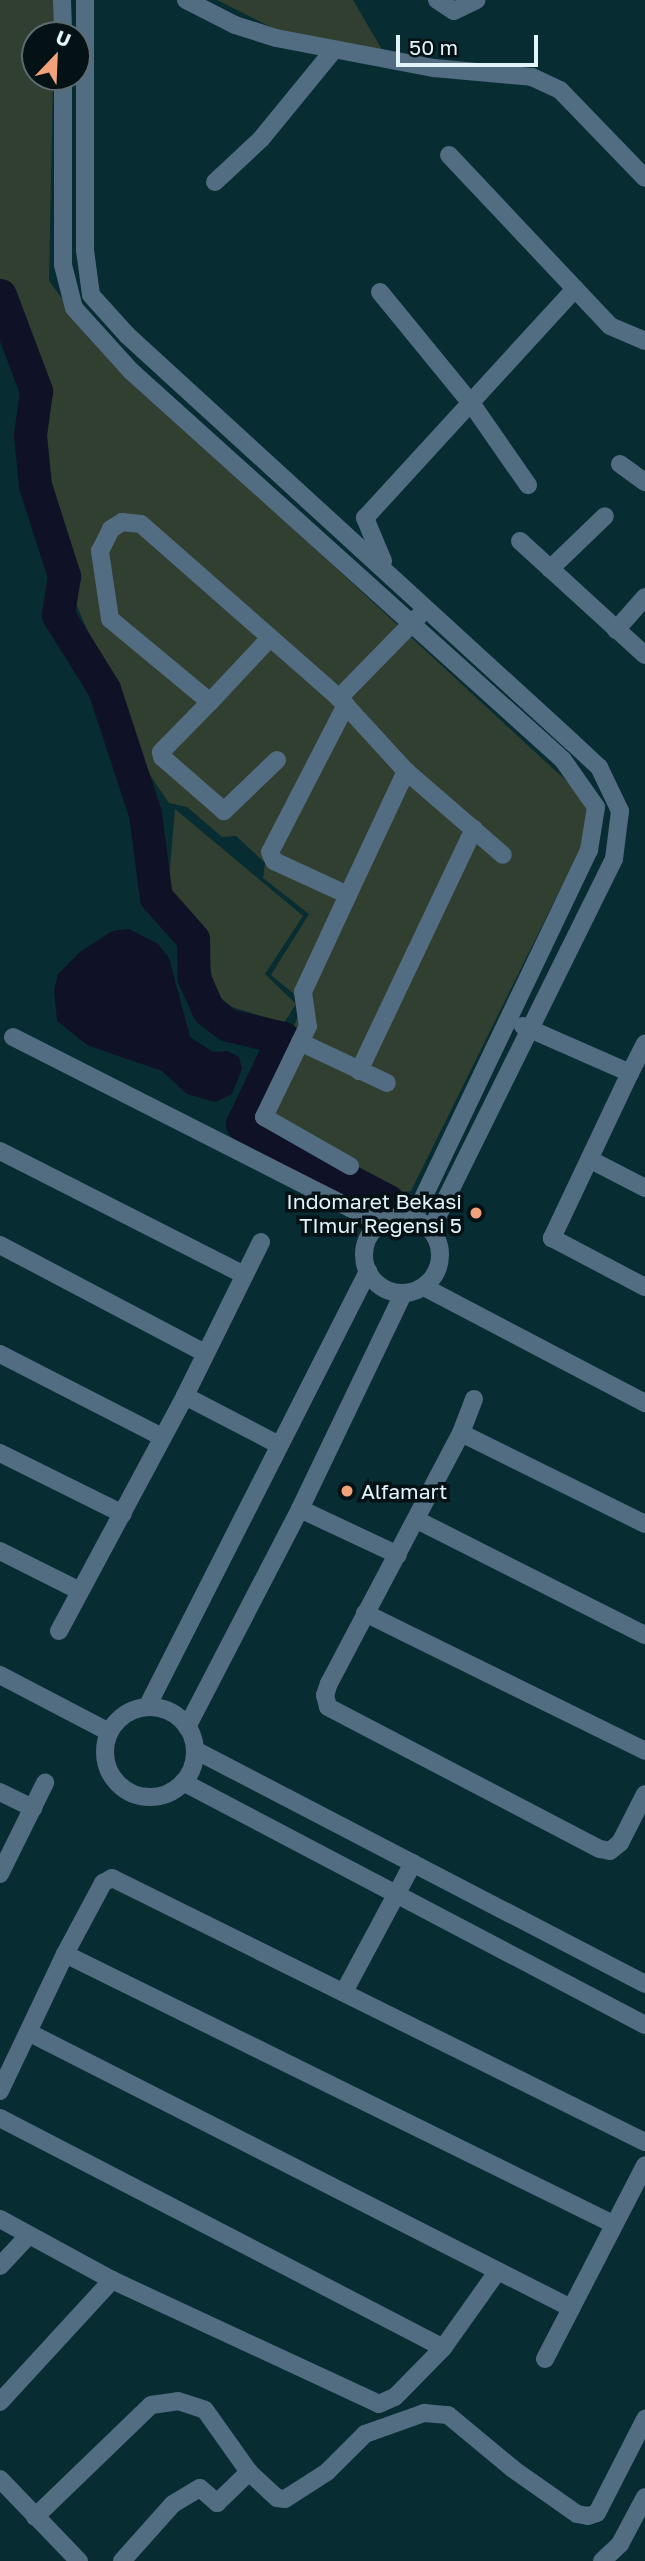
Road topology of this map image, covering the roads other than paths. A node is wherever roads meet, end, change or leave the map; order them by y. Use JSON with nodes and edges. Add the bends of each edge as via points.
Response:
{"nodes":[{"id":1,"x":62,"y":0,"type":"edge"},
{"id":2,"x":85,"y":0,"type":"edge"},
{"id":3,"x":186,"y":0,"type":"edge"},
{"id":4,"x":437,"y":0,"type":"edge"},
{"id":5,"x":477,"y":0,"type":"edge"},
{"id":6,"x":63,"y":21,"type":"edge"},
{"id":7,"x":333,"y":51,"type":"junction"},
{"id":8,"x":63,"y":91,"type":"edge"},
{"id":9,"x":449,"y":155,"type":"dead end"},
{"id":10,"x":645,"y":178,"type":"edge"},
{"id":11,"x":215,"y":182,"type":"dead end"},
{"id":12,"x":575,"y":289,"type":"junction"},
{"id":13,"x":380,"y":292,"type":"dead end"},
{"id":14,"x":127,"y":335,"type":"junction"},
{"id":15,"x":645,"y":341,"type":"edge"},
{"id":16,"x":112,"y":353,"type":"junction"},
{"id":17,"x":471,"y":402,"type":"junction"},
{"id":18,"x":620,"y":464,"type":"dead end"},
{"id":19,"x":645,"y":482,"type":"edge"},
{"id":20,"x":528,"y":485,"type":"dead end"},
{"id":21,"x":605,"y":516,"type":"dead end"},
{"id":22,"x":520,"y":541,"type":"dead end"},
{"id":23,"x":550,"y":569,"type":"junction"},
{"id":24,"x":390,"y":573,"type":"junction"},
{"id":25,"x":645,"y":597,"type":"edge"},
{"id":26,"x":427,"y":608,"type":"junction"},
{"id":27,"x":411,"y":624,"type":"junction"},
{"id":28,"x":616,"y":630,"type":"junction"},
{"id":29,"x":269,"y":639,"type":"junction"},
{"id":30,"x":645,"y":655,"type":"edge"},
{"id":31,"x":342,"y":701,"type":"junction"},
{"id":32,"x":210,"y":702,"type":"junction"},
{"id":33,"x":277,"y":760,"type":"dead end"},
{"id":34,"x":406,"y":771,"type":"junction"},
{"id":35,"x":474,"y":829,"type":"junction"},
{"id":36,"x":503,"y":855,"type":"dead end"},
{"id":37,"x":348,"y":895,"type":"junction"},
{"id":38,"x":510,"y":1020,"type":"junction"},
{"id":39,"x":532,"y":1030,"type":"junction"},
{"id":40,"x":12,"y":1037,"type":"dead end"},
{"id":41,"x":300,"y":1042,"type":"junction"},
{"id":42,"x":645,"y":1044,"type":"edge"},
{"id":43,"x":359,"y":1071,"type":"junction"},
{"id":44,"x":630,"y":1073,"type":"junction"},
{"id":45,"x":387,"y":1083,"type":"dead end"},
{"id":46,"x":0,"y":1151,"type":"edge"},
{"id":47,"x":592,"y":1160,"type":"junction"},
{"id":48,"x":350,"y":1166,"type":"dead end"},
{"id":49,"x":645,"y":1188,"type":"edge"},
{"id":50,"x":413,"y":1219,"type":"junction"},
{"id":51,"x":382,"y":1224,"type":"junction"},
{"id":52,"x":431,"y":1230,"type":"junction"},
{"id":53,"x":261,"y":1241,"type":"dead end"},
{"id":54,"x":0,"y":1245,"type":"edge"},
{"id":55,"x":368,"y":1272,"type":"junction"},
{"id":56,"x":244,"y":1275,"type":"junction"},
{"id":57,"x":424,"y":1287,"type":"junction"},
{"id":58,"x":645,"y":1287,"type":"edge"},
{"id":59,"x":403,"y":1294,"type":"junction"},
{"id":60,"x":205,"y":1353,"type":"junction"},
{"id":61,"x":0,"y":1354,"type":"edge"},
{"id":62,"x":184,"y":1396,"type":"junction"},
{"id":63,"x":474,"y":1399,"type":"dead end"},
{"id":64,"x":645,"y":1403,"type":"edge"},
{"id":65,"x":461,"y":1433,"type":"junction"},
{"id":66,"x":162,"y":1437,"type":"junction"},
{"id":67,"x":279,"y":1445,"type":"junction"},
{"id":68,"x":0,"y":1452,"type":"edge"},
{"id":69,"x":300,"y":1509,"type":"junction"},
{"id":70,"x":123,"y":1514,"type":"junction"},
{"id":71,"x":417,"y":1520,"type":"junction"},
{"id":72,"x":645,"y":1524,"type":"edge"},
{"id":73,"x":0,"y":1551,"type":"edge"},
{"id":74,"x":398,"y":1555,"type":"junction"},
{"id":75,"x":80,"y":1591,"type":"junction"},
{"id":76,"x":365,"y":1613,"type":"junction"},
{"id":77,"x":59,"y":1631,"type":"dead end"},
{"id":78,"x":645,"y":1635,"type":"edge"},
{"id":79,"x":0,"y":1675,"type":"edge"},
{"id":80,"x":147,"y":1707,"type":"junction"},
{"id":81,"x":187,"y":1727,"type":"junction"},
{"id":82,"x":109,"y":1732,"type":"junction"},
{"id":83,"x":195,"y":1749,"type":"junction"},
{"id":84,"x":645,"y":1751,"type":"edge"},
{"id":85,"x":183,"y":1782,"type":"junction"},
{"id":86,"x":45,"y":1783,"type":"dead end"},
{"id":87,"x":0,"y":1792,"type":"edge"},
{"id":88,"x":645,"y":1794,"type":"edge"},
{"id":89,"x":33,"y":1808,"type":"junction"},
{"id":90,"x":0,"y":1874,"type":"edge"},
{"id":91,"x":405,"y":1877,"type":"junction"},
{"id":92,"x":65,"y":1954,"type":"junction"},
{"id":93,"x":645,"y":1984,"type":"edge"},
{"id":94,"x":345,"y":1990,"type":"junction"},
{"id":95,"x":645,"y":2025,"type":"edge"},
{"id":96,"x":30,"y":2034,"type":"junction"},
{"id":97,"x":0,"y":2091,"type":"edge"},
{"id":98,"x":0,"y":2118,"type":"edge"},
{"id":99,"x":645,"y":2142,"type":"edge"},
{"id":100,"x":645,"y":2165,"type":"edge"},
{"id":101,"x":0,"y":2219,"type":"edge"},
{"id":102,"x":613,"y":2224,"type":"junction"},
{"id":103,"x":29,"y":2235,"type":"junction"},
{"id":104,"x":0,"y":2266,"type":"edge"},
{"id":105,"x":497,"y":2272,"type":"junction"},
{"id":106,"x":112,"y":2280,"type":"junction"},
{"id":107,"x":570,"y":2308,"type":"junction"},
{"id":108,"x":443,"y":2348,"type":"junction"},
{"id":109,"x":545,"y":2359,"type":"dead end"},
{"id":110,"x":0,"y":2402,"type":"edge"},
{"id":111,"x":645,"y":2419,"type":"edge"},
{"id":112,"x":249,"y":2472,"type":"junction"},
{"id":113,"x":2,"y":2488,"type":"edge"},
{"id":114,"x":645,"y":2497,"type":"edge"},
{"id":115,"x":34,"y":2517,"type":"junction"},
{"id":116,"x":79,"y":2561,"type":"edge"},
{"id":117,"x":122,"y":2561,"type":"edge"},
{"id":118,"x":602,"y":2561,"type":"edge"}],
"edges":[{"from":1,"to":6,"type":"street"},
{"from":2,"to":14,"type":"street","via":[[85,250],[91,295]]},
{"from":3,"to":7,"type":"street","via":[[236,26]]},
{"from":4,"to":5,"type":"street","via":[[454,11]]},
{"from":7,"to":10,"type":"street","via":[[434,68],[533,77],[560,90]]},
{"from":7,"to":11,"type":"street","via":[[261,138]]},
{"from":8,"to":16,"type":"street","via":[[63,265],[74,308]]},
{"from":9,"to":12,"type":"street"},
{"from":12,"to":15,"type":"street","via":[[610,326]]},
{"from":12,"to":17,"type":"street"},
{"from":13,"to":17,"type":"street"},
{"from":14,"to":16,"type":"street"},
{"from":14,"to":24,"type":"street"},
{"from":16,"to":27,"type":"street"},
{"from":17,"to":20,"type":"street"},
{"from":17,"to":24,"type":"street","via":[[365,518]]},
{"from":18,"to":19,"type":"street"},
{"from":21,"to":23,"type":"street"},
{"from":22,"to":23,"type":"street"},
{"from":23,"to":28,"type":"street"},
{"from":24,"to":26,"type":"street"},
{"from":25,"to":28,"type":"street"},
{"from":26,"to":27,"type":"street"},
{"from":26,"to":39,"type":"street","via":[[599,767],[620,811],[614,859]]},
{"from":27,"to":31,"type":"street"},
{"from":27,"to":38,"type":"street","via":[[563,760],[596,807],[589,849]]},
{"from":28,"to":30,"type":"street"},
{"from":29,"to":31,"type":"street"},
{"from":29,"to":32,"type":"street"},
{"from":29,"to":32,"type":"street","via":[[141,524],[122,522],[111,529],[100,551],[110,620]]},
{"from":31,"to":34,"type":"street"},
{"from":31,"to":37,"type":"street","via":[[270,852],[282,868]]},
{"from":32,"to":33,"type":"street","via":[[161,755],[220,809],[228,811]]},
{"from":34,"to":35,"type":"street"},
{"from":34,"to":37,"type":"street"},
{"from":35,"to":36,"type":"street"},
{"from":35,"to":43,"type":"street"},
{"from":37,"to":41,"type":"street","via":[[303,992],[310,1018]]},
{"from":38,"to":39,"type":"street"},
{"from":38,"to":50,"type":"street"},
{"from":39,"to":44,"type":"street"},
{"from":39,"to":52,"type":"street"},
{"from":40,"to":51,"type":"street"},
{"from":41,"to":43,"type":"street"},
{"from":41,"to":48,"type":"street","via":[[264,1117]]},
{"from":42,"to":44,"type":"street"},
{"from":43,"to":45,"type":"street"},
{"from":44,"to":47,"type":"street"},
{"from":46,"to":56,"type":"street"},
{"from":47,"to":49,"type":"street"},
{"from":47,"to":58,"type":"street","via":[[552,1238]]},
{"from":50,"to":51,"type":"street"},
{"from":50,"to":52,"type":"street"},
{"from":51,"to":55,"type":"street","via":[[368,1240]]},
{"from":52,"to":57,"type":"street","via":[[440,1261]]},
{"from":53,"to":56,"type":"street"},
{"from":54,"to":60,"type":"street"},
{"from":55,"to":59,"type":"street","via":[[382,1288]]},
{"from":55,"to":67,"type":"street"},
{"from":56,"to":60,"type":"street"},
{"from":57,"to":59,"type":"street"},
{"from":57,"to":64,"type":"street"},
{"from":59,"to":69,"type":"street"},
{"from":60,"to":62,"type":"street"},
{"from":61,"to":66,"type":"street"},
{"from":62,"to":66,"type":"street"},
{"from":62,"to":67,"type":"street"},
{"from":63,"to":65,"type":"street"},
{"from":65,"to":71,"type":"street"},
{"from":65,"to":72,"type":"street"},
{"from":66,"to":70,"type":"street"},
{"from":67,"to":80,"type":"street"},
{"from":68,"to":70,"type":"street"},
{"from":69,"to":74,"type":"street"},
{"from":69,"to":81,"type":"street"},
{"from":70,"to":75,"type":"street"},
{"from":71,"to":74,"type":"street"},
{"from":71,"to":78,"type":"street"},
{"from":73,"to":75,"type":"street"},
{"from":74,"to":76,"type":"street"},
{"from":75,"to":77,"type":"street"},
{"from":76,"to":84,"type":"street"},
{"from":76,"to":88,"type":"street","via":[[329,1683],[328,1707],[600,1849],[610,1851],[620,1843]]},
{"from":79,"to":82,"type":"street"},
{"from":80,"to":81,"type":"street","via":[[170,1712]]},
{"from":80,"to":82,"type":"street","via":[[125,1715]]},
{"from":81,"to":83,"type":"street"},
{"from":82,"to":85,"type":"street","via":[[107,1766],[130,1792],[153,1797]]},
{"from":83,"to":85,"type":"street"},
{"from":83,"to":91,"type":"street"},
{"from":85,"to":91,"type":"street"},
{"from":86,"to":89,"type":"street"},
{"from":87,"to":89,"type":"street"},
{"from":89,"to":90,"type":"street"},
{"from":91,"to":93,"type":"street"},
{"from":91,"to":94,"type":"street"},
{"from":91,"to":95,"type":"street"},
{"from":92,"to":94,"type":"street","via":[[103,1883],[113,1878]]},
{"from":92,"to":96,"type":"street"},
{"from":92,"to":102,"type":"street"},
{"from":94,"to":99,"type":"street"},
{"from":96,"to":97,"type":"street"},
{"from":96,"to":105,"type":"street"},
{"from":98,"to":108,"type":"street"},
{"from":100,"to":102,"type":"street"},
{"from":101,"to":103,"type":"street"},
{"from":102,"to":107,"type":"street"},
{"from":103,"to":104,"type":"street"},
{"from":103,"to":106,"type":"street"},
{"from":105,"to":107,"type":"street"},
{"from":105,"to":108,"type":"street"},
{"from":106,"to":108,"type":"street","via":[[379,2404],[395,2396]]},
{"from":106,"to":110,"type":"street"},
{"from":107,"to":109,"type":"street"},
{"from":111,"to":112,"type":"street","via":[[597,2512],[588,2516],[577,2514],[513,2469],[448,2415],[424,2413],[365,2434],[327,2472],[285,2499],[276,2498]]},
{"from":112,"to":115,"type":"street","via":[[205,2410],[178,2401],[151,2405]]},
{"from":112,"to":117,"type":"street","via":[[217,2503],[200,2488],[173,2504]]},
{"from":113,"to":115,"type":"street"},
{"from":114,"to":118,"type":"street","via":[[621,2544]]},
{"from":115,"to":116,"type":"street"}]}
